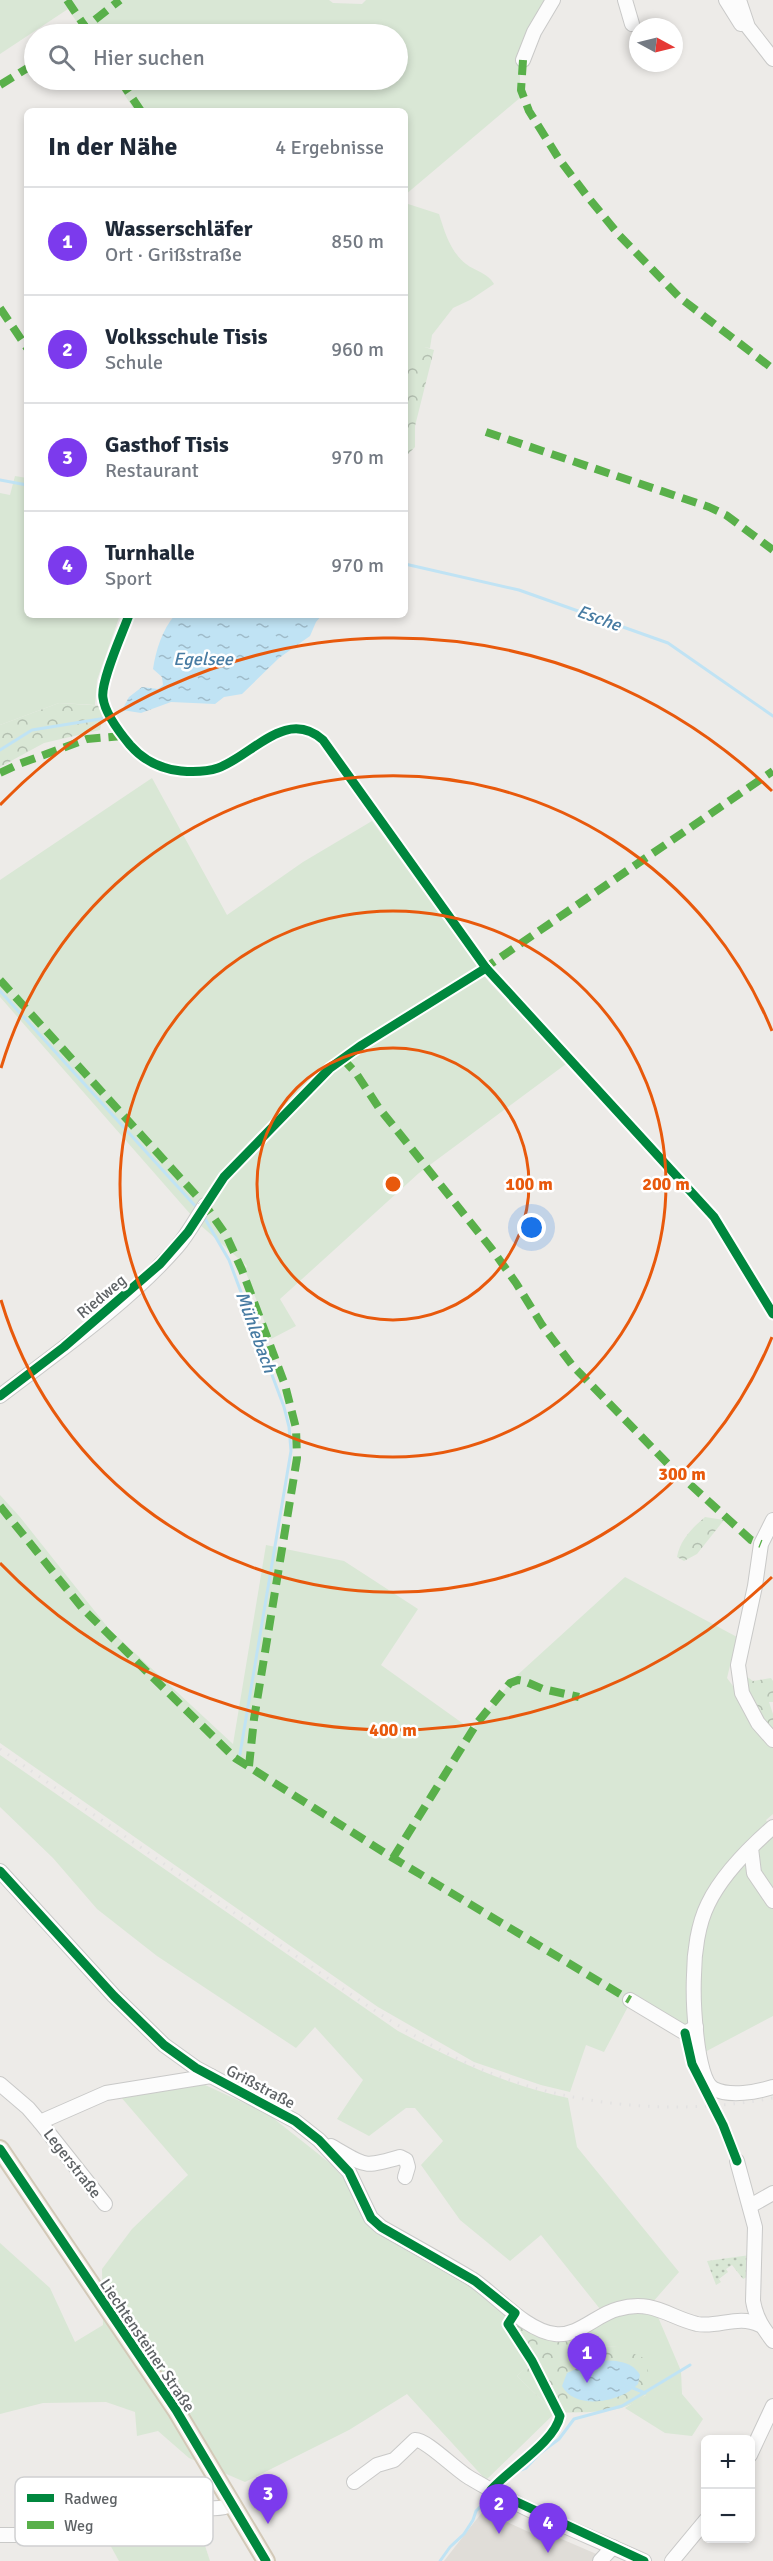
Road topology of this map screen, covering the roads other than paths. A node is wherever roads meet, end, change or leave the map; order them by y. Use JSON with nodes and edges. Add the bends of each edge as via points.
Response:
{"nodes":[{"id":1,"x":553,"y":0,"type":"edge"},
{"id":2,"x":625,"y":0,"type":"edge"},
{"id":3,"x":726,"y":0,"type":"edge"},
{"id":4,"x":739,"y":0,"type":"edge"},
{"id":5,"x":630,"y":18,"type":"edge"},
{"id":6,"x":748,"y":27,"type":"junction"},
{"id":7,"x":773,"y":59,"type":"edge"},
{"id":8,"x":523,"y":60,"type":"dead end"},
{"id":9,"x":202,"y":1210,"type":"dead end"},
{"id":10,"x":0,"y":1396,"type":"edge"},
{"id":11,"x":773,"y":1520,"type":"edge"},
{"id":12,"x":773,"y":1740,"type":"edge"},
{"id":13,"x":773,"y":1827,"type":"edge"},
{"id":14,"x":751,"y":1848,"type":"junction"},
{"id":15,"x":736,"y":1864,"type":"junction"},
{"id":16,"x":752,"y":1865,"type":"junction"},
{"id":17,"x":0,"y":1871,"type":"edge"},
{"id":18,"x":773,"y":1902,"type":"edge"},
{"id":19,"x":630,"y":2000,"type":"dead end"},
{"id":20,"x":696,"y":2027,"type":"junction"},
{"id":21,"x":211,"y":2076,"type":"junction"},
{"id":22,"x":0,"y":2084,"type":"edge"},
{"id":23,"x":773,"y":2087,"type":"edge"},
{"id":24,"x":40,"y":2122,"type":"junction"},
{"id":25,"x":319,"y":2140,"type":"junction"},
{"id":26,"x":0,"y":2149,"type":"edge"},
{"id":27,"x":737,"y":2161,"type":"dead end"},
{"id":28,"x":405,"y":2177,"type":"dead end"},
{"id":29,"x":773,"y":2193,"type":"edge"},
{"id":30,"x":105,"y":2204,"type":"dead end"},
{"id":31,"x":750,"y":2206,"type":"junction"},
{"id":32,"x":753,"y":2301,"type":"junction"},
{"id":33,"x":738,"y":2319,"type":"junction"},
{"id":34,"x":760,"y":2325,"type":"junction"},
{"id":35,"x":773,"y":2342,"type":"edge"},
{"id":36,"x":773,"y":2406,"type":"edge"},
{"id":37,"x":755,"y":2445,"type":"edge"},
{"id":38,"x":354,"y":2482,"type":"dead end"},
{"id":39,"x":233,"y":2504,"type":"junction"},
{"id":40,"x":213,"y":2508,"type":"edge"},
{"id":41,"x":701,"y":2525,"type":"edge"},
{"id":42,"x":612,"y":2547,"type":"junction"},
{"id":43,"x":266,"y":2561,"type":"edge"},
{"id":44,"x":600,"y":2561,"type":"edge"},
{"id":45,"x":644,"y":2561,"type":"edge"},
{"id":46,"x":672,"y":2561,"type":"edge"}],
"edges":[{"from":1,"to":8,"type":"street"},
{"from":2,"to":5,"type":"street"},
{"from":3,"to":6,"type":"street","via":[[741,24]]},
{"from":4,"to":6,"type":"street"},
{"from":6,"to":7,"type":"street"},
{"from":9,"to":10,"type":"street","name":"Riedweg","via":[[178,1246],[160,1264]]},
{"from":11,"to":12,"type":"street","via":[[761,1544],[738,1665],[742,1693],[758,1723]]},
{"from":13,"to":14,"type":"street"},
{"from":14,"to":15,"type":"street"},
{"from":14,"to":16,"type":"street"},
{"from":15,"to":16,"type":"street"},
{"from":15,"to":20,"type":"street","via":[[703,1915],[694,1975]]},
{"from":16,"to":18,"type":"street"},
{"from":17,"to":21,"type":"street","name":"Grißstraße","via":[[134,2017],[164,2045]]},
{"from":19,"to":20,"type":"street","via":[[685,2033]]},
{"from":20,"to":23,"type":"street","via":[[701,2066],[707,2083],[714,2089],[733,2092]]},
{"from":21,"to":24,"type":"street","name":"Legerstraße","via":[[106,2093]]},
{"from":21,"to":25,"type":"street","name":"Grißstraße","via":[[278,2110]]},
{"from":22,"to":24,"type":"street","name":"Legerstraße"},
{"from":24,"to":30,"type":"street","name":"Legerstraße"},
{"from":25,"to":28,"type":"street","name":"Grißstraße","via":[[360,2164],[400,2157],[408,2167]]},
{"from":25,"to":33,"type":"street","name":"Grißstraße","via":[[348,2172],[371,2218],[381,2227],[475,2281],[552,2334],[575,2330],[618,2309],[642,2306],[698,2324]]},
{"from":26,"to":39,"type":"main road","name":"Liechtensteiner Straße","via":[[176,2410]]},
{"from":27,"to":31,"type":"street"},
{"from":29,"to":31,"type":"street"},
{"from":31,"to":32,"type":"street","via":[[755,2227]]},
{"from":32,"to":33,"type":"street"},
{"from":32,"to":34,"type":"street"},
{"from":33,"to":34,"type":"street","name":"Grißstraße"},
{"from":34,"to":35,"type":"street"},
{"from":36,"to":37,"type":"street"},
{"from":38,"to":42,"type":"street","via":[[377,2465],[394,2460],[419,2439],[448,2464],[496,2492]]},
{"from":39,"to":40,"type":"street"},
{"from":39,"to":43,"type":"main road","name":"Liechtensteiner Straße"},
{"from":41,"to":46,"type":"street"},
{"from":42,"to":44,"type":"street"},
{"from":42,"to":45,"type":"street"}]}
